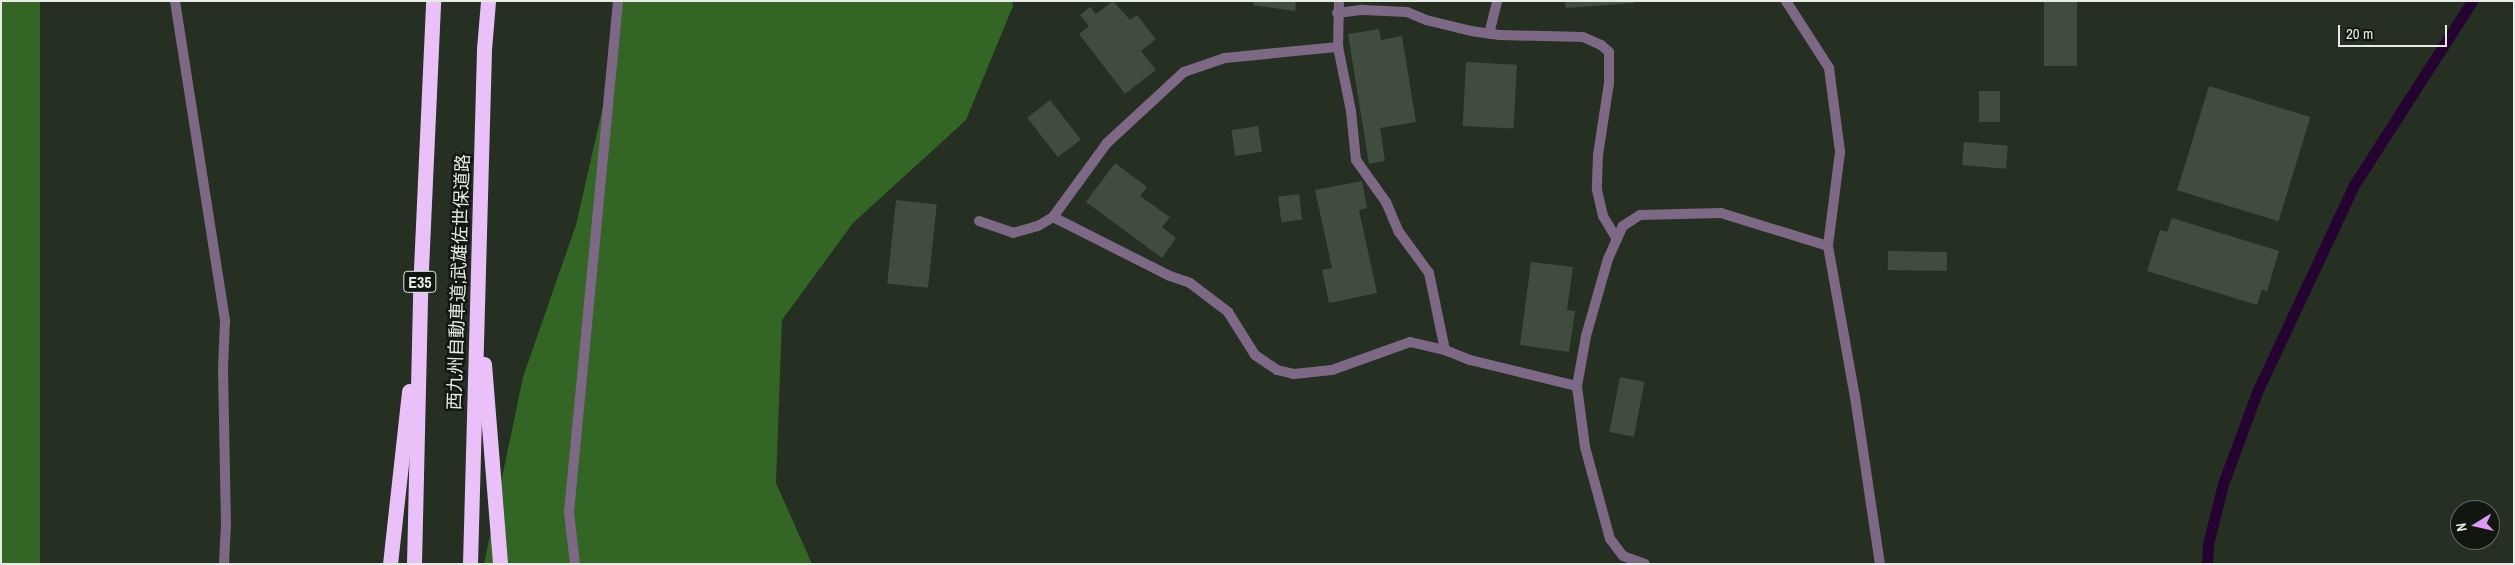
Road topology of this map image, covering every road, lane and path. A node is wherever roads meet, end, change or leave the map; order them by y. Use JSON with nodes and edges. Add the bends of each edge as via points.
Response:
{"nodes":[{"id":1,"x":175,"y":1,"type":"edge"},
{"id":2,"x":433,"y":1,"type":"edge"},
{"id":3,"x":488,"y":1,"type":"edge"},
{"id":4,"x":618,"y":1,"type":"edge"},
{"id":5,"x":1339,"y":1,"type":"edge"},
{"id":6,"x":1497,"y":1,"type":"edge"},
{"id":7,"x":1786,"y":1,"type":"edge"},
{"id":8,"x":1337,"y":13,"type":"junction"},
{"id":9,"x":1489,"y":34,"type":"junction"},
{"id":10,"x":1338,"y":47,"type":"junction"},
{"id":11,"x":1052,"y":217,"type":"junction"},
{"id":12,"x":979,"y":221,"type":"dead end"},
{"id":13,"x":1617,"y":239,"type":"junction"},
{"id":14,"x":1828,"y":246,"type":"junction"},
{"id":15,"x":478,"y":290,"type":"junction"},
{"id":16,"x":420,"y":291,"type":"junction"},
{"id":17,"x":1445,"y":350,"type":"junction"},
{"id":18,"x":1577,"y":386,"type":"junction"},
{"id":19,"x":224,"y":564,"type":"edge"},
{"id":20,"x":390,"y":564,"type":"edge"},
{"id":21,"x":414,"y":564,"type":"edge"},
{"id":22,"x":470,"y":564,"type":"edge"},
{"id":23,"x":500,"y":564,"type":"edge"},
{"id":24,"x":575,"y":564,"type":"edge"},
{"id":25,"x":1645,"y":564,"type":"edge"},
{"id":26,"x":1880,"y":564,"type":"edge"}],
"edges":[{"from":1,"to":19,"type":"street","via":[[225,321]]},
{"from":2,"to":16,"type":"highway","number":"E35"},
{"from":3,"to":15,"type":"highway","name":"西九州自動車道;武雄佐世保道路"},
{"from":4,"to":24,"type":"street","via":[[570,512]]},
{"from":5,"to":8,"type":"street"},
{"from":6,"to":9,"type":"street"},
{"from":7,"to":14,"type":"street","via":[[1829,68],[1840,152]]},
{"from":8,"to":9,"type":"street","via":[[1363,10],[1407,12],[1426,20]]},
{"from":8,"to":10,"type":"street"},
{"from":9,"to":13,"type":"street","via":[[1583,37],[1609,52],[1609,82],[1598,155],[1598,190],[1603,216]]},
{"from":10,"to":11,"type":"street","via":[[1225,58],[1184,72],[1107,143]]},
{"from":10,"to":17,"type":"street","via":[[1351,110],[1356,160],[1386,202],[1399,232],[1429,273]]},
{"from":11,"to":12,"type":"street","via":[[1038,226],[1013,233]]},
{"from":11,"to":17,"type":"street","via":[[1190,283],[1228,312],[1255,355],[1278,370],[1294,374],[1332,370],[1410,342]]},
{"from":13,"to":14,"type":"street","via":[[1623,226],[1640,215],[1721,213]]},
{"from":13,"to":18,"type":"street","via":[[1586,336]]},
{"from":14,"to":26,"type":"street"},
{"from":15,"to":22,"type":"highway","name":"西九州自動車道;武雄佐世保道路"},
{"from":15,"to":23,"type":"highway"},
{"from":16,"to":20,"type":"highway"},
{"from":16,"to":21,"type":"highway","number":"E35"},
{"from":17,"to":18,"type":"street","via":[[1470,360]]},
{"from":18,"to":25,"type":"street","via":[[1585,447],[1610,539],[1623,556]]}]}
